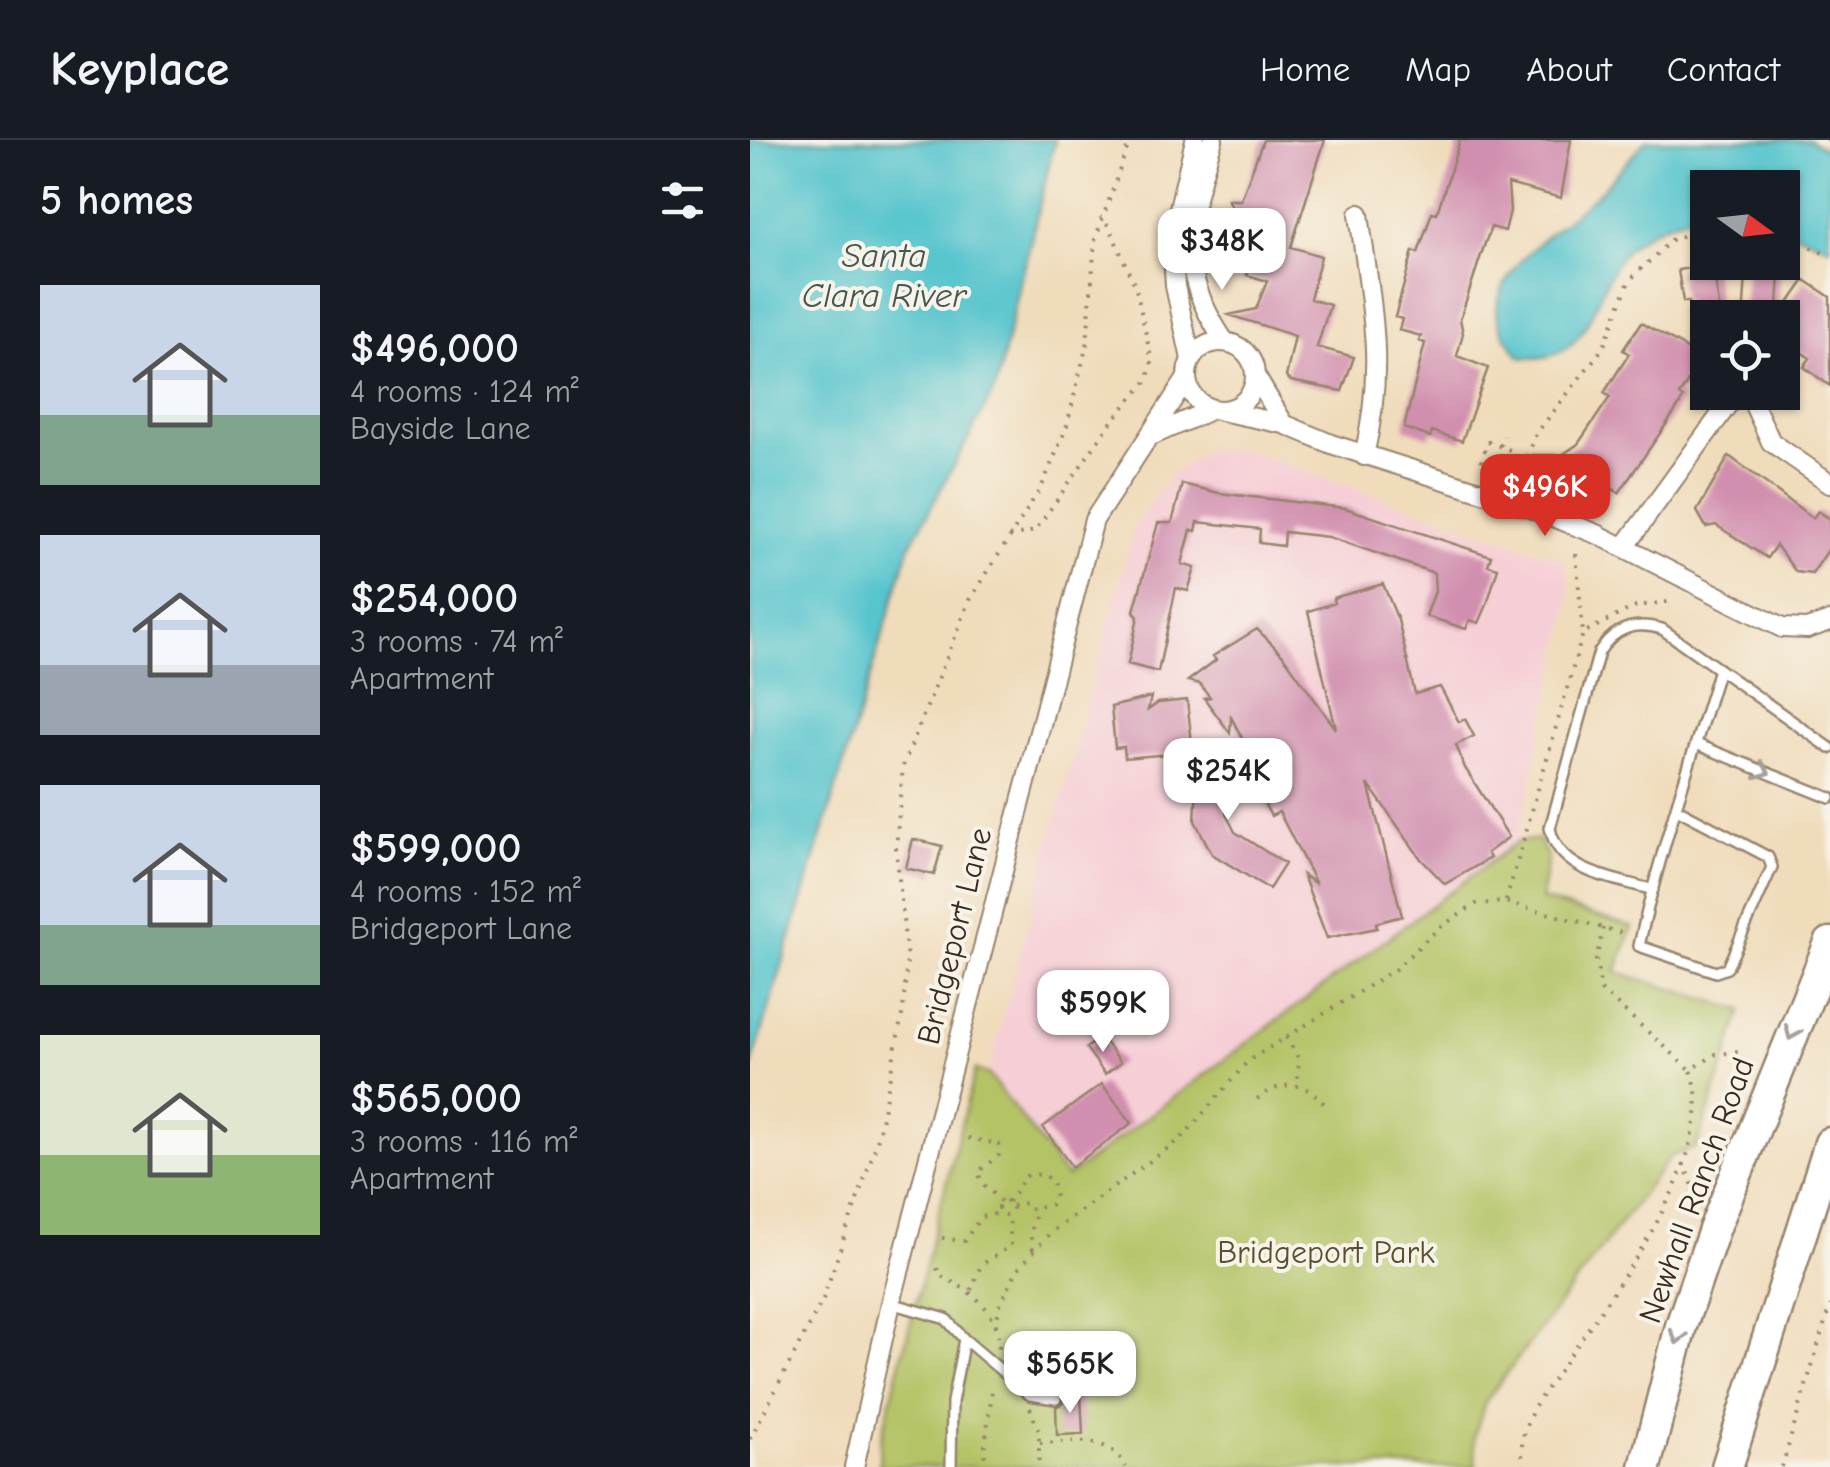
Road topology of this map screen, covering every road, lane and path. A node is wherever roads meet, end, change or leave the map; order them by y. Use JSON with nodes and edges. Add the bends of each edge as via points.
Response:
{"nodes":[{"id":1,"x":1130,"y":140,"type":"edge"},
{"id":2,"x":1195,"y":140,"type":"edge"},
{"id":3,"x":1214,"y":140,"type":"edge"},
{"id":4,"x":1359,"y":214,"type":"dead end"},
{"id":5,"x":1100,"y":218,"type":"junction"},
{"id":6,"x":1690,"y":234,"type":"edge"},
{"id":7,"x":1800,"y":242,"type":"edge"},
{"id":8,"x":1830,"y":256,"type":"edge"},
{"id":9,"x":1225,"y":342,"type":"junction"},
{"id":10,"x":1189,"y":369,"type":"junction"},
{"id":11,"x":1256,"y":376,"type":"junction"},
{"id":12,"x":1216,"y":410,"type":"junction"},
{"id":13,"x":1724,"y":410,"type":"edge"},
{"id":14,"x":1756,"y":410,"type":"edge"},
{"id":15,"x":1284,"y":424,"type":"junction"},
{"id":16,"x":1151,"y":436,"type":"junction"},
{"id":17,"x":1504,"y":436,"type":"dead end"},
{"id":18,"x":1500,"y":446,"type":"junction"},
{"id":19,"x":1364,"y":456,"type":"junction"},
{"id":20,"x":1481,"y":462,"type":"dead end"},
{"id":21,"x":1504,"y":469,"type":"dead end"},
{"id":22,"x":1520,"y":476,"type":"dead end"},
{"id":23,"x":1830,"y":483,"type":"edge"},
{"id":24,"x":1007,"y":536,"type":"junction"},
{"id":25,"x":1625,"y":546,"type":"junction"},
{"id":26,"x":1576,"y":554,"type":"dead end"},
{"id":27,"x":1830,"y":621,"type":"edge"},
{"id":28,"x":1583,"y":633,"type":"dead end"},
{"id":29,"x":1719,"y":670,"type":"junction"},
{"id":30,"x":1696,"y":744,"type":"junction"},
{"id":31,"x":1830,"y":748,"type":"edge"},
{"id":32,"x":1830,"y":798,"type":"edge"},
{"id":33,"x":1677,"y":810,"type":"junction"},
{"id":34,"x":1653,"y":890,"type":"junction"},
{"id":35,"x":1604,"y":928,"type":"junction"},
{"id":36,"x":1640,"y":938,"type":"junction"},
{"id":37,"x":1830,"y":943,"type":"edge"},
{"id":38,"x":1286,"y":1037,"type":"junction"},
{"id":39,"x":1739,"y":1052,"type":"dead end"},
{"id":40,"x":1691,"y":1070,"type":"junction"},
{"id":41,"x":1296,"y":1084,"type":"junction"},
{"id":42,"x":1257,"y":1098,"type":"dead end"},
{"id":43,"x":1327,"y":1108,"type":"dead end"},
{"id":44,"x":968,"y":1138,"type":"dead end"},
{"id":45,"x":1830,"y":1144,"type":"edge"},
{"id":46,"x":1683,"y":1163,"type":"junction"},
{"id":47,"x":1694,"y":1188,"type":"dead end"},
{"id":48,"x":1007,"y":1203,"type":"junction"},
{"id":49,"x":1033,"y":1209,"type":"junction"},
{"id":50,"x":1000,"y":1213,"type":"junction"},
{"id":51,"x":1009,"y":1214,"type":"junction"},
{"id":52,"x":942,"y":1238,"type":"dead end"},
{"id":53,"x":1033,"y":1250,"type":"junction"},
{"id":54,"x":971,"y":1292,"type":"dead end"},
{"id":55,"x":891,"y":1303,"type":"junction"},
{"id":56,"x":1830,"y":1304,"type":"edge"},
{"id":57,"x":996,"y":1326,"type":"dead end"},
{"id":58,"x":964,"y":1340,"type":"junction"},
{"id":59,"x":1056,"y":1399,"type":"dead end"},
{"id":60,"x":750,"y":1440,"type":"edge"},
{"id":61,"x":1040,"y":1443,"type":"dead end"},
{"id":62,"x":854,"y":1467,"type":"edge"},
{"id":63,"x":951,"y":1467,"type":"edge"},
{"id":64,"x":1126,"y":1467,"type":"edge"},
{"id":65,"x":1524,"y":1467,"type":"edge"},
{"id":66,"x":1645,"y":1467,"type":"edge"},
{"id":67,"x":1727,"y":1467,"type":"edge"},
{"id":68,"x":1782,"y":1467,"type":"edge"}],
"edges":[{"from":1,"to":5,"type":"path"},
{"from":2,"to":10,"type":"street","via":[[1172,238]]},
{"from":3,"to":9,"type":"street","via":[[1190,216],[1188,258],[1201,307]]},
{"from":4,"to":19,"type":"street","via":[[1378,356],[1377,400]]},
{"from":5,"to":24,"type":"path","via":[[1087,344],[1071,411],[1042,486]]},
{"from":5,"to":24,"type":"path","via":[[1140,305],[1153,352],[1147,381],[1035,531]]},
{"from":6,"to":22,"type":"path","via":[[1672,239],[1629,281],[1604,348],[1536,434]]},
{"from":7,"to":8,"type":"path"},
{"from":9,"to":10,"type":"street","via":[[1205,346]]},
{"from":9,"to":11,"type":"street","via":[[1250,357]]},
{"from":10,"to":12,"type":"street","via":[[1194,398]]},
{"from":10,"to":16,"type":"street","name":"Bridgeport Lane"},
{"from":11,"to":12,"type":"street","via":[[1242,405]]},
{"from":11,"to":15,"type":"street"},
{"from":12,"to":15,"type":"street"},
{"from":12,"to":16,"type":"street"},
{"from":13,"to":25,"type":"street"},
{"from":14,"to":23,"type":"street","via":[[1771,442]]},
{"from":15,"to":19,"type":"street"},
{"from":16,"to":55,"type":"street","name":"Bridgeport Lane","via":[[1094,520]]},
{"from":17,"to":18,"type":"path"},
{"from":18,"to":20,"type":"path","via":[[1488,442]]},
{"from":18,"to":21,"type":"path","via":[[1510,450]]},
{"from":19,"to":25,"type":"street","via":[[1512,501]]},
{"from":24,"to":60,"type":"path","via":[[970,600],[904,766],[896,848],[906,976],[877,1142],[823,1298]]},
{"from":25,"to":27,"type":"street","via":[[1782,628]]},
{"from":26,"to":28,"type":"path"},
{"from":29,"to":30,"type":"lane"},
{"from":29,"to":31,"type":"lane"},
{"from":29,"to":34,"type":"lane","via":[[1648,625],[1619,630],[1599,652],[1552,814],[1553,842],[1570,863]]},
{"from":30,"to":32,"type":"lane","one_way":true},
{"from":30,"to":33,"type":"lane"},
{"from":33,"to":34,"type":"lane"},
{"from":33,"to":36,"type":"lane","via":[[1768,857],[1772,867],[1727,968],[1716,972],[1639,946]]},
{"from":34,"to":36,"type":"lane"},
{"from":35,"to":36,"type":"path"},
{"from":35,"to":38,"type":"path","via":[[1506,902],[1476,904],[1394,970]]},
{"from":35,"to":40,"type":"path","via":[[1596,960],[1602,990]]},
{"from":37,"to":66,"type":"main road","name":"Newhall Ranch Road","one_way":true,"via":[[1715,1227]]},
{"from":38,"to":41,"type":"path","via":[[1299,1059]]},
{"from":38,"to":53,"type":"path","via":[[1248,1061],[1182,1138]]},
{"from":39,"to":40,"type":"path","via":[[1716,1054]]},
{"from":40,"to":46,"type":"path","via":[[1699,1100]]},
{"from":41,"to":42,"type":"path","via":[[1272,1087]]},
{"from":41,"to":43,"type":"path"},
{"from":44,"to":48,"type":"path","via":[[999,1144],[999,1155],[978,1172]]},
{"from":45,"to":67,"type":"main road"},
{"from":46,"to":47,"type":"path"},
{"from":46,"to":65,"type":"path","via":[[1645,1242],[1525,1423]]},
{"from":48,"to":49,"type":"path"},
{"from":48,"to":49,"type":"path","via":[[1026,1176],[1042,1174],[1052,1181],[1055,1198]]},
{"from":48,"to":50,"type":"path"},
{"from":48,"to":51,"type":"path"},
{"from":49,"to":53,"type":"path"},
{"from":50,"to":51,"type":"path"},
{"from":50,"to":52,"type":"path","via":[[981,1217],[964,1240]]},
{"from":51,"to":54,"type":"path","via":[[1010,1246],[981,1265]]},
{"from":53,"to":57,"type":"path","via":[[1006,1290]]},
{"from":55,"to":58,"type":"lane","via":[[946,1319]]},
{"from":55,"to":62,"type":"street","name":"Bridgeport Lane"},
{"from":56,"to":68,"type":"path"},
{"from":58,"to":59,"type":"lane","via":[[1030,1395]]},
{"from":58,"to":63,"type":"lane","via":[[952,1402]]},
{"from":61,"to":64,"type":"path","via":[[1101,1444]]}]}
